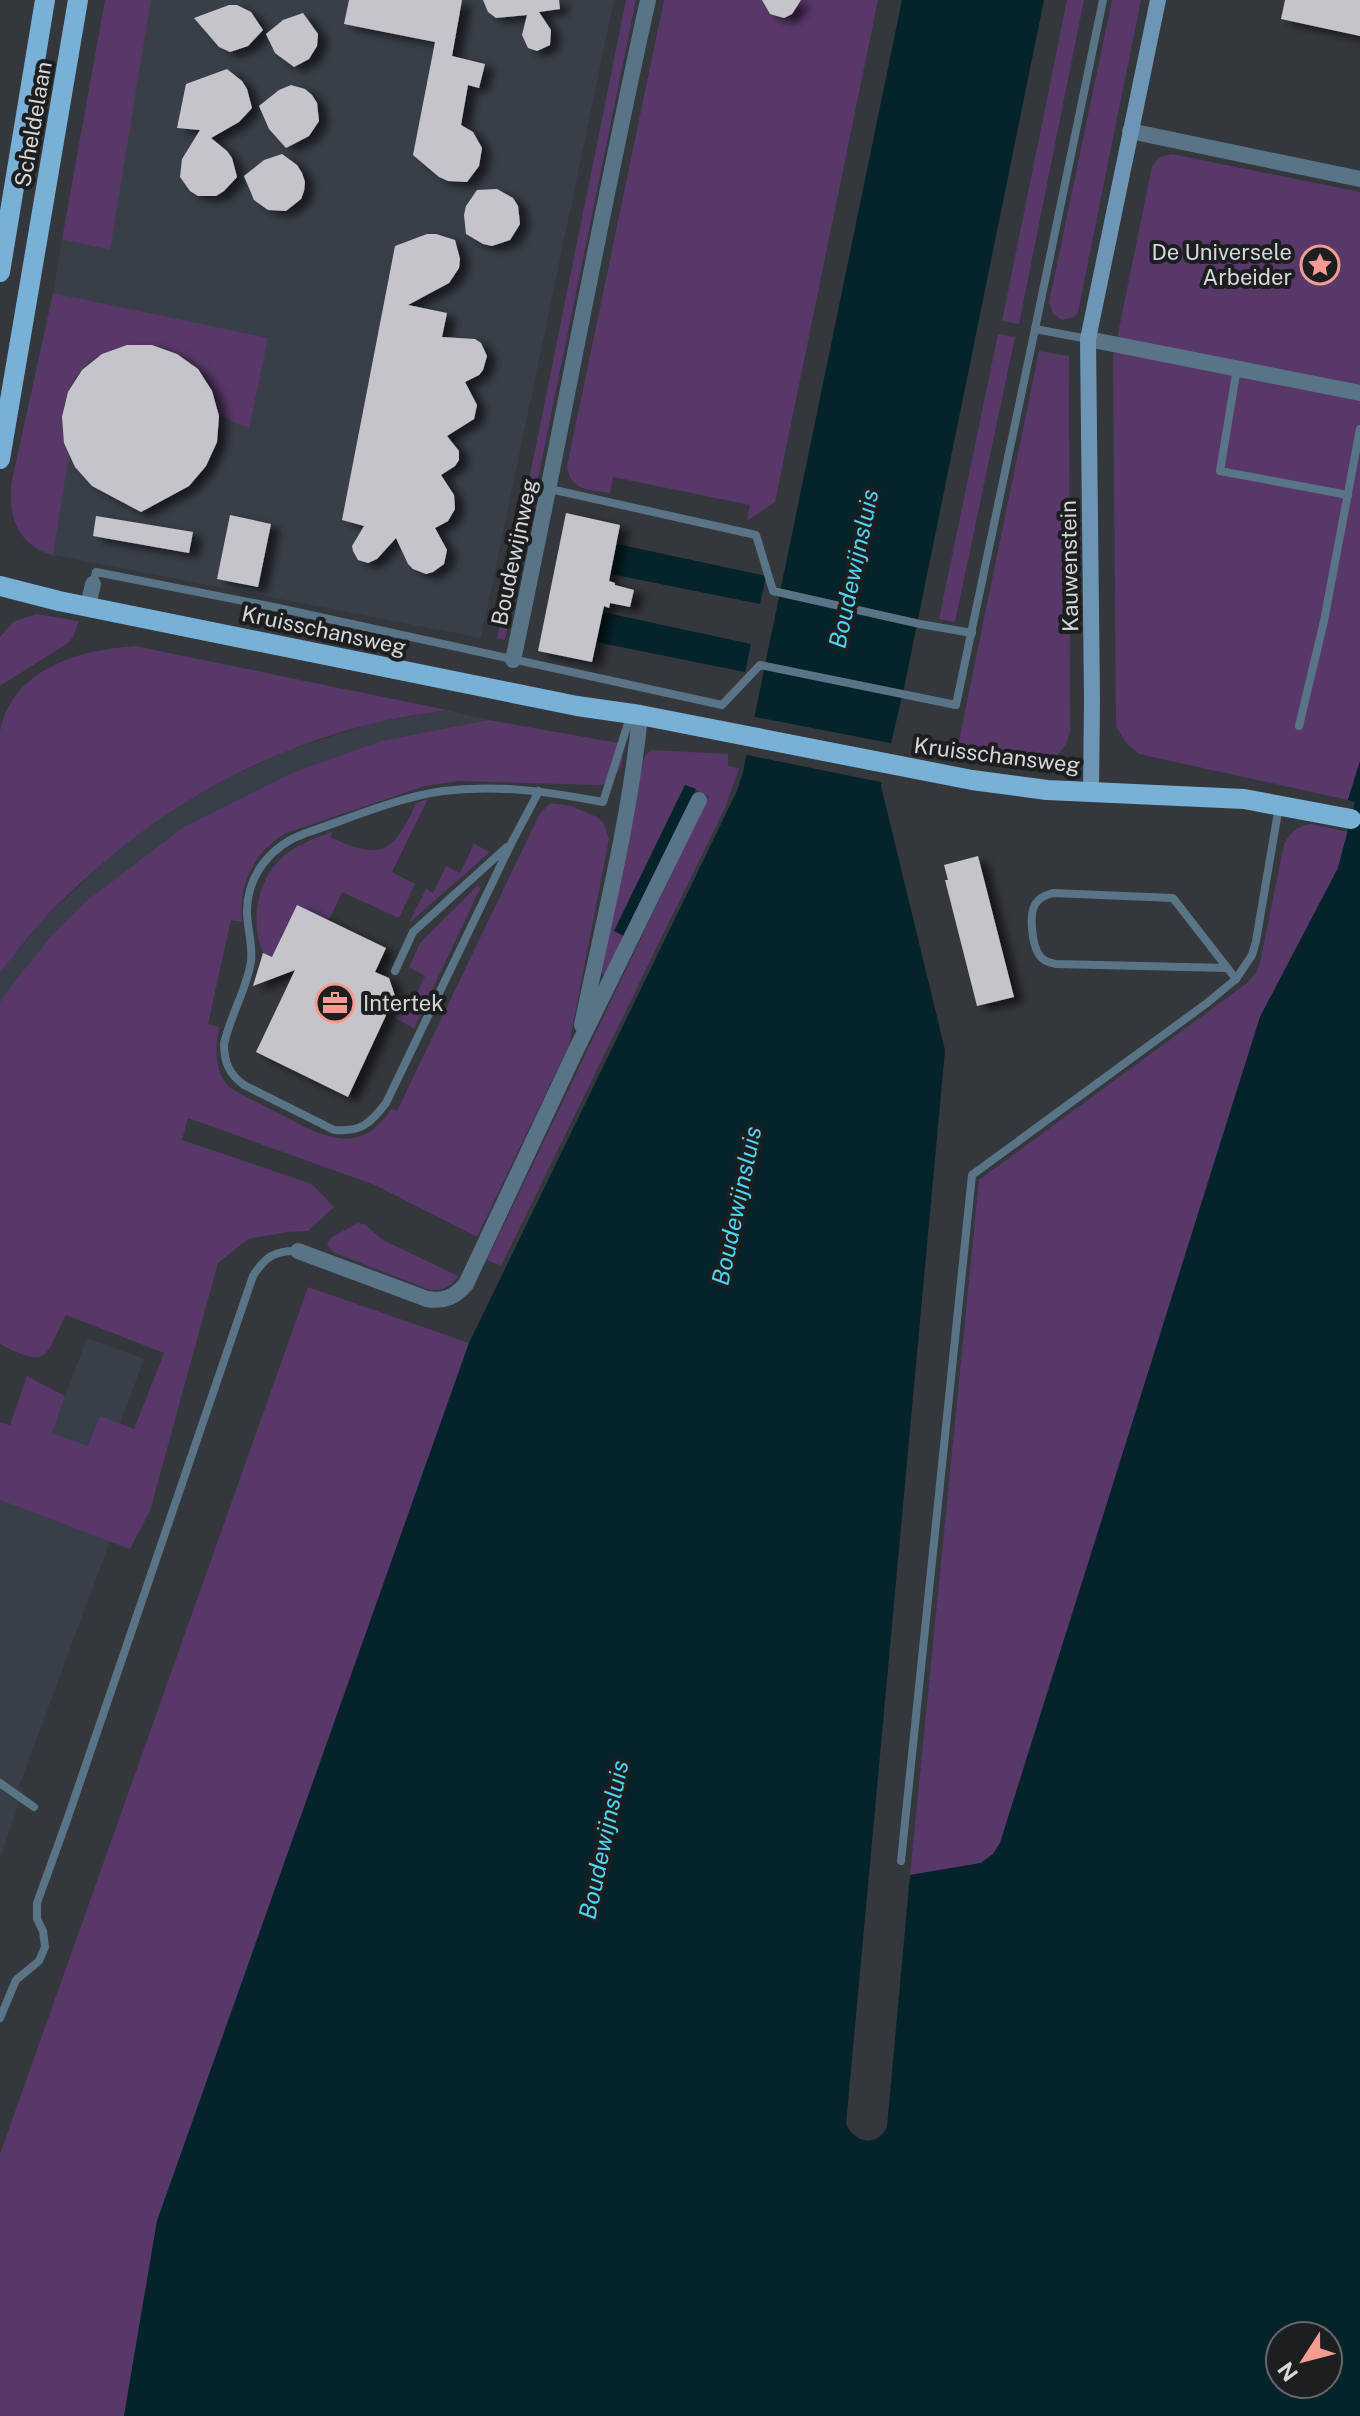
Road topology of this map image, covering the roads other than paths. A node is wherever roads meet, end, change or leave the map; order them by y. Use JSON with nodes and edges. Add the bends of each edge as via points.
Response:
{"nodes":[{"id":1,"x":45,"y":0,"type":"edge"},
{"id":2,"x":78,"y":0,"type":"edge"},
{"id":3,"x":648,"y":0,"type":"edge"},
{"id":4,"x":1103,"y":0,"type":"edge"},
{"id":5,"x":1158,"y":0,"type":"edge"},
{"id":6,"x":1130,"y":131,"type":"junction"},
{"id":7,"x":1360,"y":179,"type":"edge"},
{"id":8,"x":0,"y":272,"type":"edge"},
{"id":9,"x":1035,"y":329,"type":"junction"},
{"id":10,"x":1088,"y":339,"type":"junction"},
{"id":11,"x":1237,"y":368,"type":"junction"},
{"id":12,"x":1360,"y":393,"type":"edge"},
{"id":13,"x":1360,"y":429,"type":"edge"},
{"id":14,"x":1,"y":450,"type":"edge"},
{"id":15,"x":550,"y":489,"type":"junction"},
{"id":16,"x":1348,"y":495,"type":"junction"},
{"id":17,"x":93,"y":584,"type":"joint"},
{"id":18,"x":0,"y":586,"type":"edge"},
{"id":19,"x":88,"y":606,"type":"junction"},
{"id":20,"x":972,"y":633,"type":"junction"},
{"id":21,"x":513,"y":660,"type":"junction"},
{"id":22,"x":635,"y":714,"type":"junction"},
{"id":23,"x":1299,"y":726,"type":"dead end"},
{"id":24,"x":539,"y":791,"type":"junction"},
{"id":25,"x":1091,"y":791,"type":"junction"},
{"id":26,"x":699,"y":800,"type":"dead end"},
{"id":27,"x":1279,"y":805,"type":"junction"},
{"id":28,"x":1351,"y":819,"type":"dead end"},
{"id":29,"x":511,"y":844,"type":"junction"},
{"id":30,"x":1227,"y":968,"type":"junction"},
{"id":31,"x":395,"y":971,"type":"dead end"},
{"id":32,"x":1236,"y":979,"type":"junction"},
{"id":33,"x":576,"y":1050,"type":"junction"},
{"id":34,"x":298,"y":1251,"type":"joint"},
{"id":35,"x":0,"y":1783,"type":"edge"},
{"id":36,"x":34,"y":1807,"type":"dead end"},
{"id":37,"x":901,"y":1861,"type":"dead end"},
{"id":38,"x":0,"y":2018,"type":"edge"}],
"edges":[{"from":1,"to":8,"type":"main road","name":"Scheldelaan"},
{"from":2,"to":14,"type":"main road","name":"Scheldelaan"},
{"from":3,"to":15,"type":"street","name":"Boudewijnweg"},
{"from":4,"to":9,"type":"lane"},
{"from":5,"to":6,"type":"street","name":"Kauwenstein"},
{"from":6,"to":7,"type":"street"},
{"from":6,"to":10,"type":"street","name":"Kauwenstein"},
{"from":9,"to":10,"type":"lane"},
{"from":9,"to":20,"type":"lane"},
{"from":10,"to":11,"type":"street"},
{"from":10,"to":25,"type":"street","name":"Kauwenstein"},
{"from":11,"to":12,"type":"street"},
{"from":11,"to":16,"type":"lane","via":[[1220,471]]},
{"from":13,"to":16,"type":"lane"},
{"from":15,"to":20,"type":"lane","via":[[756,535],[773,591]]},
{"from":15,"to":21,"type":"street","name":"Boudewijnweg"},
{"from":16,"to":23,"type":"lane"},
{"from":17,"to":19,"type":"street","name":"Boudewijnweg"},
{"from":17,"to":21,"type":"lane","name":"Boudewijnweg","via":[[96,572]]},
{"from":18,"to":19,"type":"main road","name":"Kruisschansweg"},
{"from":19,"to":22,"type":"main road","name":"Kruisschansweg"},
{"from":20,"to":21,"type":"lane","via":[[956,705],[760,665],[722,705]]},
{"from":22,"to":24,"type":"lane","via":[[603,802]]},
{"from":22,"to":25,"type":"main road","name":"Kruisschansweg","via":[[925,772],[1003,785]]},
{"from":22,"to":33,"type":"street","via":[[637,748]]},
{"from":24,"to":29,"type":"lane"},
{"from":24,"to":29,"type":"lane","via":[[468,789],[414,797],[290,839],[266,859],[248,899],[250,969],[224,1044],[234,1078],[334,1130],[350,1132],[374,1119]]},
{"from":25,"to":27,"type":"main road","name":"Kruisschansweg","via":[[1221,796]]},
{"from":26,"to":33,"type":"street"},
{"from":27,"to":28,"type":"main road","name":"Kruisschansweg"},
{"from":27,"to":32,"type":"lane","via":[[1256,941]]},
{"from":29,"to":31,"type":"lane","via":[[413,932]]},
{"from":30,"to":30,"type":"lane","via":[[1173,898],[1053,893],[1044,895],[1032,911],[1033,941],[1044,961]]},
{"from":30,"to":32,"type":"lane"},
{"from":32,"to":37,"type":"lane","via":[[972,1175]]},
{"from":33,"to":34,"type":"street","via":[[458,1294],[427,1299]]},
{"from":34,"to":38,"type":"lane","via":[[270,1256],[253,1276],[37,1903],[45,1947],[39,1961],[16,1980]]},
{"from":35,"to":36,"type":"lane"}]}
